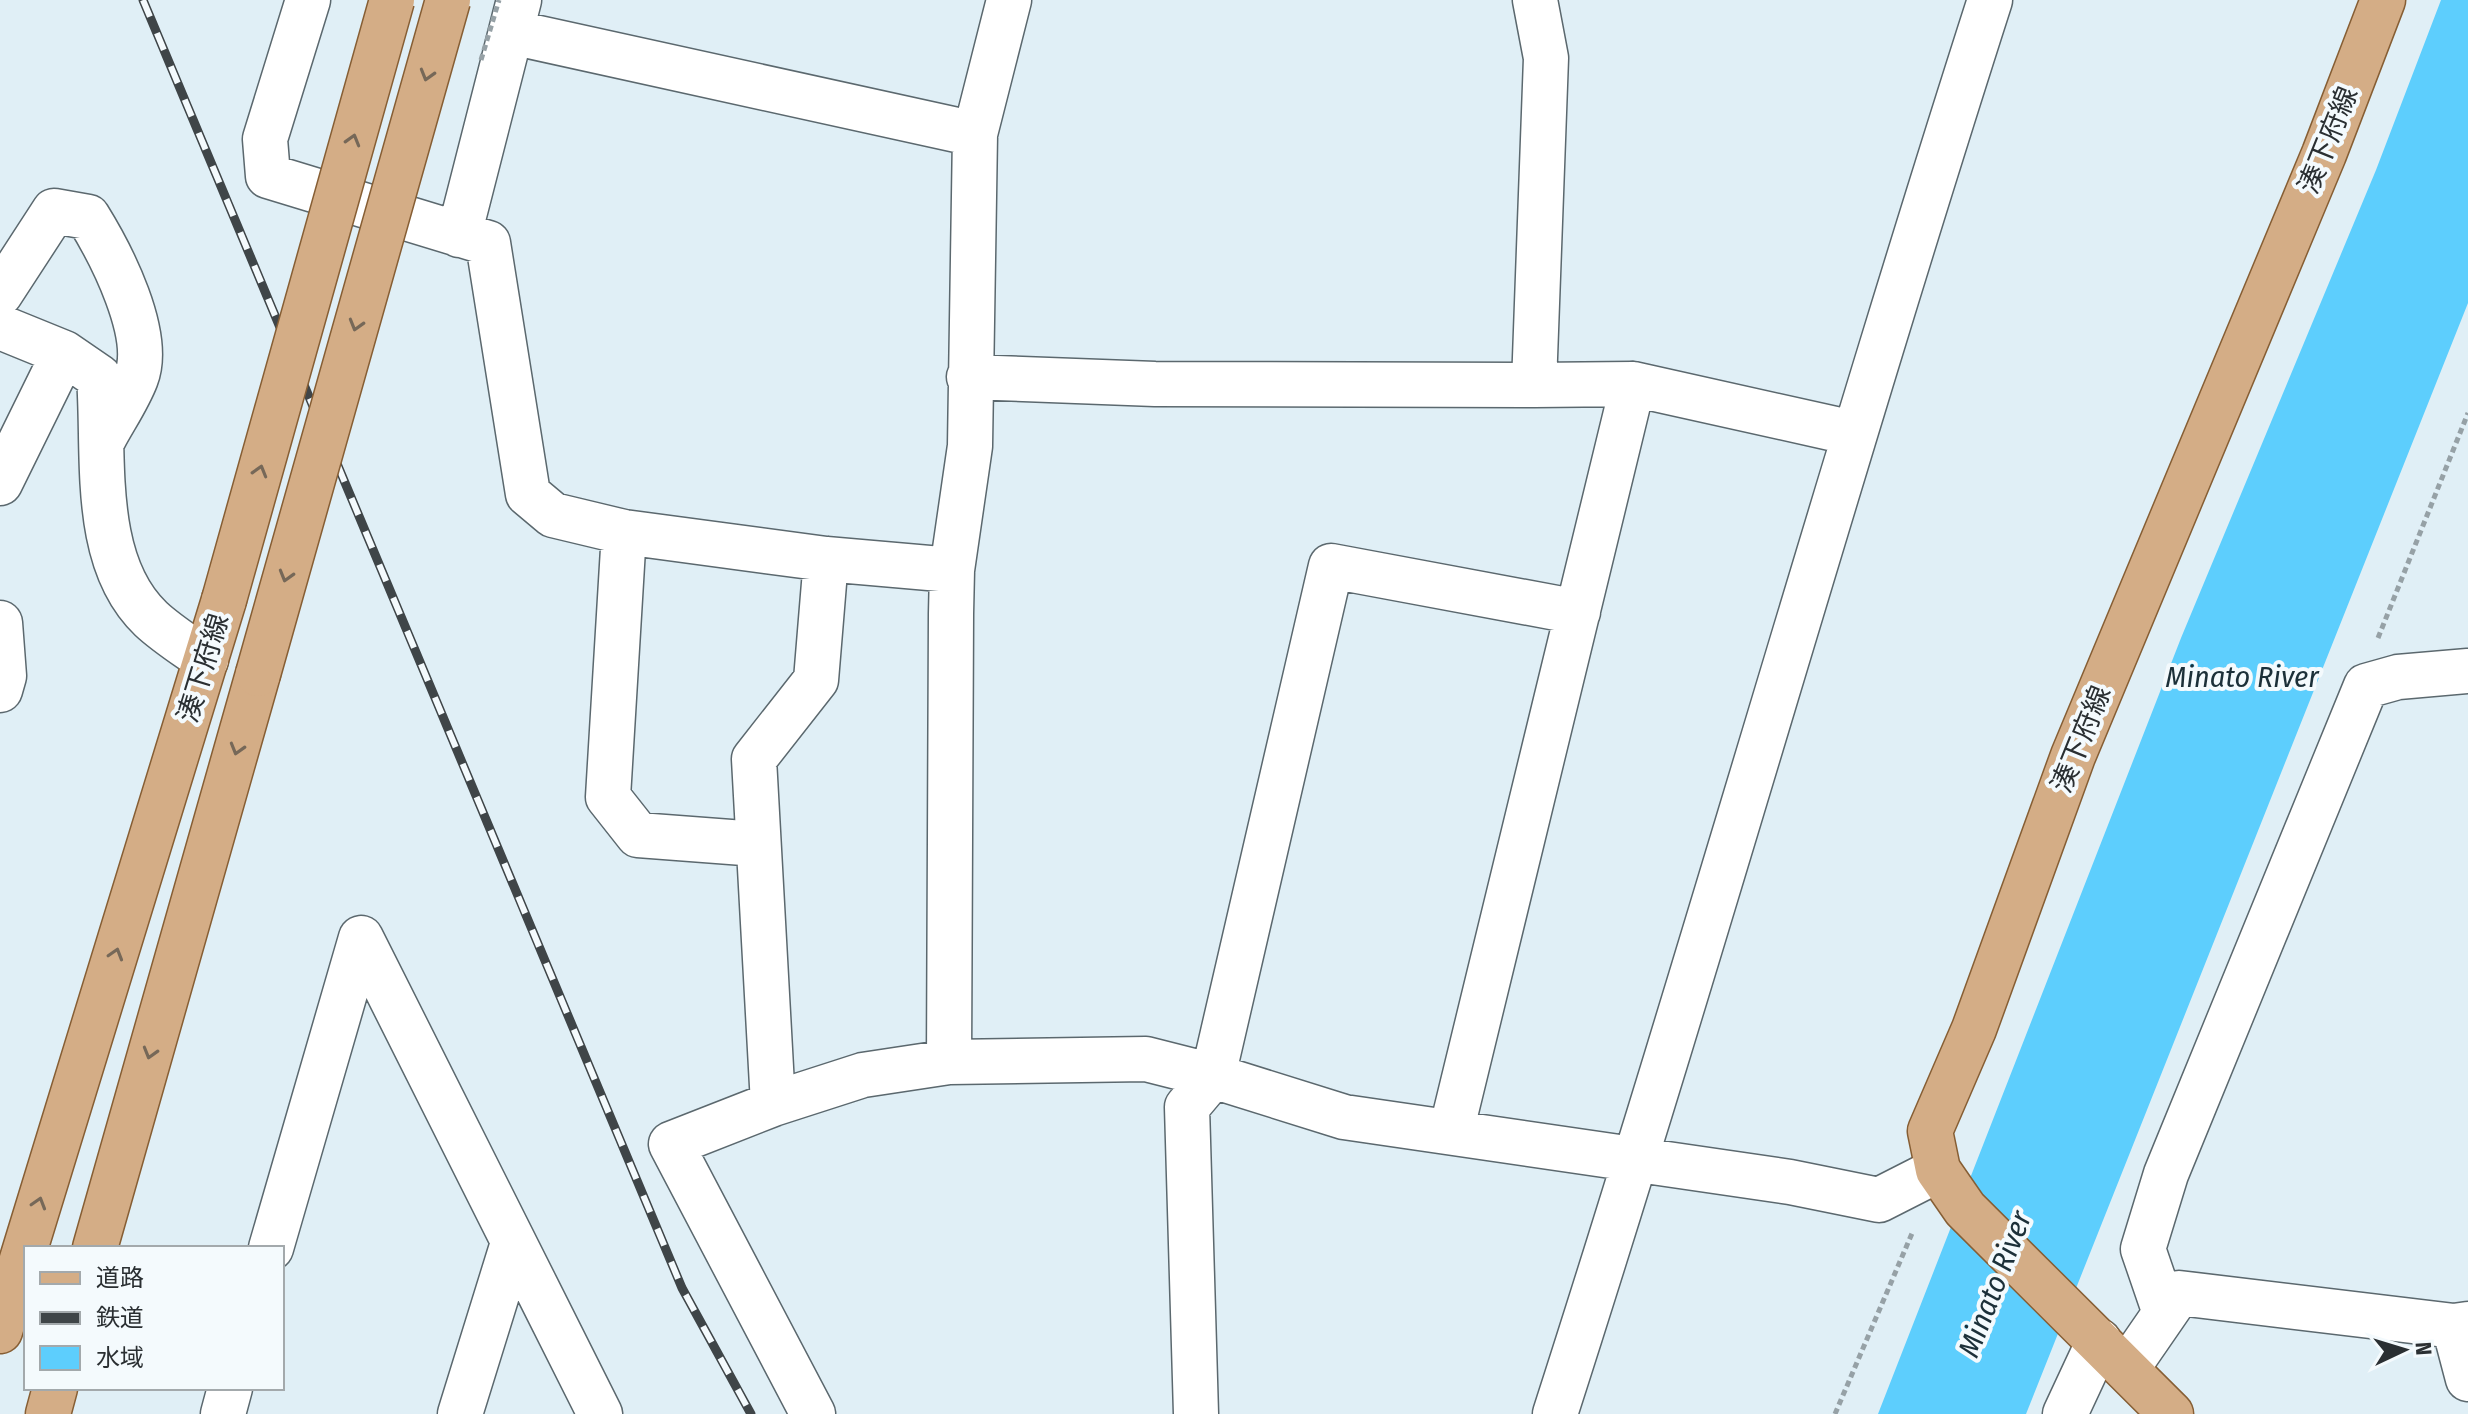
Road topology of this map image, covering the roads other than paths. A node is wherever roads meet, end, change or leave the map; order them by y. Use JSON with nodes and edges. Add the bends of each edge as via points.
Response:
{"nodes":[{"id":1,"x":308,"y":0,"type":"edge"},
{"id":2,"x":392,"y":0,"type":"edge"},
{"id":3,"x":448,"y":0,"type":"edge"},
{"id":4,"x":1009,"y":0,"type":"edge"},
{"id":5,"x":1535,"y":0,"type":"edge"},
{"id":6,"x":1990,"y":0,"type":"edge"},
{"id":7,"x":2383,"y":0,"type":"edge"},
{"id":8,"x":515,"y":16,"type":"edge"},
{"id":9,"x":975,"y":134,"type":"junction"},
{"id":10,"x":459,"y":235,"type":"junction"},
{"id":11,"x":0,"y":294,"type":"edge"},
{"id":12,"x":0,"y":327,"type":"edge"},
{"id":13,"x":64,"y":353,"type":"junction"},
{"id":14,"x":969,"y":377,"type":"junction"},
{"id":15,"x":1633,"y":384,"type":"junction"},
{"id":16,"x":1534,"y":385,"type":"junction"},
{"id":17,"x":1853,"y":433,"type":"junction"},
{"id":18,"x":104,"y":438,"type":"junction"},
{"id":19,"x":0,"y":483,"type":"edge"},
{"id":20,"x":624,"y":532,"type":"junction"},
{"id":21,"x":826,"y":559,"type":"junction"},
{"id":22,"x":952,"y":570,"type":"junction"},
{"id":23,"x":1578,"y":612,"type":"junction"},
{"id":24,"x":0,"y":623,"type":"edge"},
{"id":25,"x":206,"y":660,"type":"junction"},
{"id":26,"x":2468,"y":671,"type":"edge"},
{"id":27,"x":0,"y":690,"type":"edge"},
{"id":28,"x":757,"y":844,"type":"junction"},
{"id":29,"x":949,"y":1062,"type":"junction"},
{"id":30,"x":1213,"y":1076,"type":"junction"},
{"id":31,"x":773,"y":1104,"type":"junction"},
{"id":32,"x":1451,"y":1132,"type":"junction"},
{"id":33,"x":1637,"y":1159,"type":"junction"},
{"id":34,"x":1938,"y":1170,"type":"junction"},
{"id":35,"x":513,"y":1243,"type":"junction"},
{"id":36,"x":26,"y":1246,"type":"edge"},
{"id":37,"x":96,"y":1246,"type":"edge"},
{"id":38,"x":272,"y":1246,"type":"edge"},
{"id":39,"x":24,"y":1253,"type":"edge"},
{"id":40,"x":2165,"y":1313,"type":"junction"},
{"id":41,"x":2461,"y":1325,"type":"edge"},
{"id":42,"x":0,"y":1331,"type":"edge"},
{"id":43,"x":2114,"y":1354,"type":"junction"},
{"id":44,"x":2468,"y":1379,"type":"edge"},
{"id":45,"x":54,"y":1390,"type":"edge"},
{"id":46,"x":229,"y":1390,"type":"edge"},
{"id":47,"x":48,"y":1414,"type":"edge"},
{"id":48,"x":223,"y":1414,"type":"edge"},
{"id":49,"x":460,"y":1414,"type":"edge"},
{"id":50,"x":600,"y":1414,"type":"edge"},
{"id":51,"x":813,"y":1414,"type":"edge"},
{"id":52,"x":1196,"y":1414,"type":"edge"},
{"id":53,"x":1555,"y":1414,"type":"edge"},
{"id":54,"x":2065,"y":1414,"type":"edge"},
{"id":55,"x":2171,"y":1414,"type":"edge"}],
"edges":[{"from":1,"to":10,"type":"street","via":[[265,139],[268,176]]},
{"from":25,"to":2,"type":"main road","name":"湊下府線","one_way":true,"bridge":true},
{"from":3,"to":37,"type":"main road","name":"湊下府線","one_way":true,"bridge":true},
{"from":4,"to":9,"type":"street"},
{"from":5,"to":16,"type":"street","via":[[1546,58]]},
{"from":6,"to":17,"type":"street"},
{"from":7,"to":34,"type":"main road","name":"湊下府線","via":[[2073,756],[1974,1029],[1930,1131]]},
{"from":8,"to":9,"type":"street"},
{"from":8,"to":10,"type":"street"},
{"from":9,"to":14,"type":"street"},
{"from":10,"to":20,"type":"street","via":[[488,243],[528,494],[553,515]]},
{"from":11,"to":18,"type":"street","via":[[54,211],[88,217],[114,259],[137,328],[138,376]]},
{"from":12,"to":13,"type":"street"},
{"from":13,"to":18,"type":"street","via":[[99,377]]},
{"from":13,"to":19,"type":"street"},
{"from":14,"to":16,"type":"street","via":[[1155,384]]},
{"from":14,"to":22,"type":"street","via":[[970,446]]},
{"from":15,"to":16,"type":"street"},
{"from":15,"to":17,"type":"street"},
{"from":15,"to":23,"type":"street"},
{"from":17,"to":33,"type":"street"},
{"from":18,"to":25,"type":"street","via":[[106,531],[122,581],[150,618]]},
{"from":20,"to":21,"type":"street"},
{"from":20,"to":28,"type":"street","via":[[608,797],[638,835]]},
{"from":21,"to":22,"type":"street"},
{"from":21,"to":28,"type":"street","via":[[816,680],[754,759]]},
{"from":22,"to":29,"type":"street"},
{"from":23,"to":30,"type":"street","via":[[1331,566]]},
{"from":23,"to":32,"type":"street"},
{"from":24,"to":27,"type":"street"},
{"from":36,"to":25,"type":"main road","name":"湊下府線","one_way":true},
{"from":26,"to":40,"type":"street","via":[[2398,677],[2366,686],[2166,1174],[2143,1249]]},
{"from":28,"to":31,"type":"street"},
{"from":29,"to":30,"type":"street","via":[[1146,1059]]},
{"from":29,"to":31,"type":"street","via":[[863,1075]]},
{"from":30,"to":32,"type":"street","via":[[1344,1117]]},
{"from":30,"to":52,"type":"street","via":[[1187,1107]]},
{"from":31,"to":51,"type":"street","via":[[671,1144]]},
{"from":32,"to":33,"type":"street"},
{"from":33,"to":34,"type":"street","via":[[1879,1200]]},
{"from":33,"to":53,"type":"street"},
{"from":34,"to":43,"type":"main road","name":"湊下府線","via":[[1965,1209]]},
{"from":35,"to":38,"type":"street","via":[[361,938]]},
{"from":35,"to":49,"type":"street"},
{"from":35,"to":50,"type":"street"},
{"from":42,"to":39,"type":"main road","name":"湊下府線","one_way":true},
{"from":40,"to":41,"type":"street","via":[[2179,1293]]},
{"from":40,"to":43,"type":"street"},
{"from":41,"to":44,"type":"street"},
{"from":43,"to":54,"type":"street"},
{"from":43,"to":55,"type":"main road","name":"湊下府線"},
{"from":45,"to":47,"type":"main road"},
{"from":46,"to":48,"type":"street"}]}
